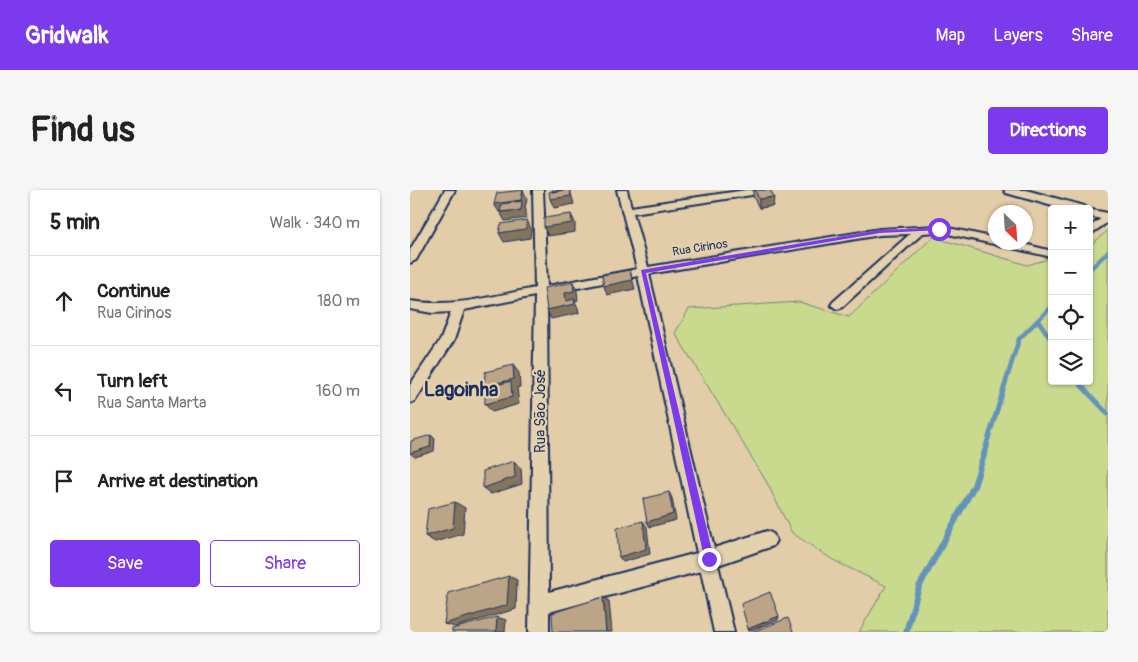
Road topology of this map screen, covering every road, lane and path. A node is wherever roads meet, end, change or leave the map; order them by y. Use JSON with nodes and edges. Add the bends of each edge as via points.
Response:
{"nodes":[{"id":1,"x":450,"y":190,"type":"edge"},
{"id":2,"x":538,"y":190,"type":"edge"},
{"id":3,"x":622,"y":190,"type":"edge"},
{"id":4,"x":765,"y":190,"type":"edge"},
{"id":5,"x":1011,"y":190,"type":"edge"},
{"id":6,"x":1065,"y":205,"type":"edge"},
{"id":7,"x":628,"y":211,"type":"junction"},
{"id":8,"x":1102,"y":213,"type":"edge"},
{"id":9,"x":1093,"y":226,"type":"edge"},
{"id":10,"x":921,"y":229,"type":"junction"},
{"id":11,"x":988,"y":239,"type":"edge"},
{"id":12,"x":1033,"y":250,"type":"edge"},
{"id":13,"x":1048,"y":253,"type":"edge"},
{"id":14,"x":410,"y":260,"type":"edge"},
{"id":15,"x":643,"y":271,"type":"junction"},
{"id":16,"x":541,"y":292,"type":"junction"},
{"id":17,"x":410,"y":305,"type":"edge"},
{"id":18,"x":837,"y":305,"type":"dead end"},
{"id":19,"x":459,"y":307,"type":"junction"},
{"id":20,"x":410,"y":397,"type":"edge"},
{"id":21,"x":768,"y":540,"type":"dead end"},
{"id":22,"x":709,"y":559,"type":"junction"},
{"id":23,"x":540,"y":605,"type":"junction"},
{"id":24,"x":539,"y":632,"type":"edge"},
{"id":25,"x":724,"y":632,"type":"edge"}],
"edges":[{"from":1,"to":14,"type":"street"},
{"from":2,"to":16,"type":"street","name":"Rua São José"},
{"from":3,"to":7,"type":"street"},
{"from":4,"to":7,"type":"street"},
{"from":5,"to":6,"type":"street"},
{"from":7,"to":15,"type":"street"},
{"from":8,"to":9,"type":"street"},
{"from":10,"to":11,"type":"street","name":"Rua Cirinos","via":[[939,229]]},
{"from":10,"to":15,"type":"street","name":"Rua Cirinos","via":[[880,232]]},
{"from":10,"to":18,"type":"street"},
{"from":12,"to":13,"type":"street"},
{"from":15,"to":16,"type":"street","name":"Rua Cirinos"},
{"from":15,"to":22,"type":"street"},
{"from":16,"to":19,"type":"street","name":"Rua Cirinos"},
{"from":16,"to":23,"type":"street","name":"Rua São José"},
{"from":17,"to":19,"type":"street","name":"Rua Cirinos","via":[[432,309]]},
{"from":19,"to":20,"type":"street","via":[[447,340]]},
{"from":21,"to":22,"type":"street"},
{"from":22,"to":23,"type":"street"},
{"from":22,"to":25,"type":"street"},
{"from":23,"to":24,"type":"street","name":"Rua São José"}]}
